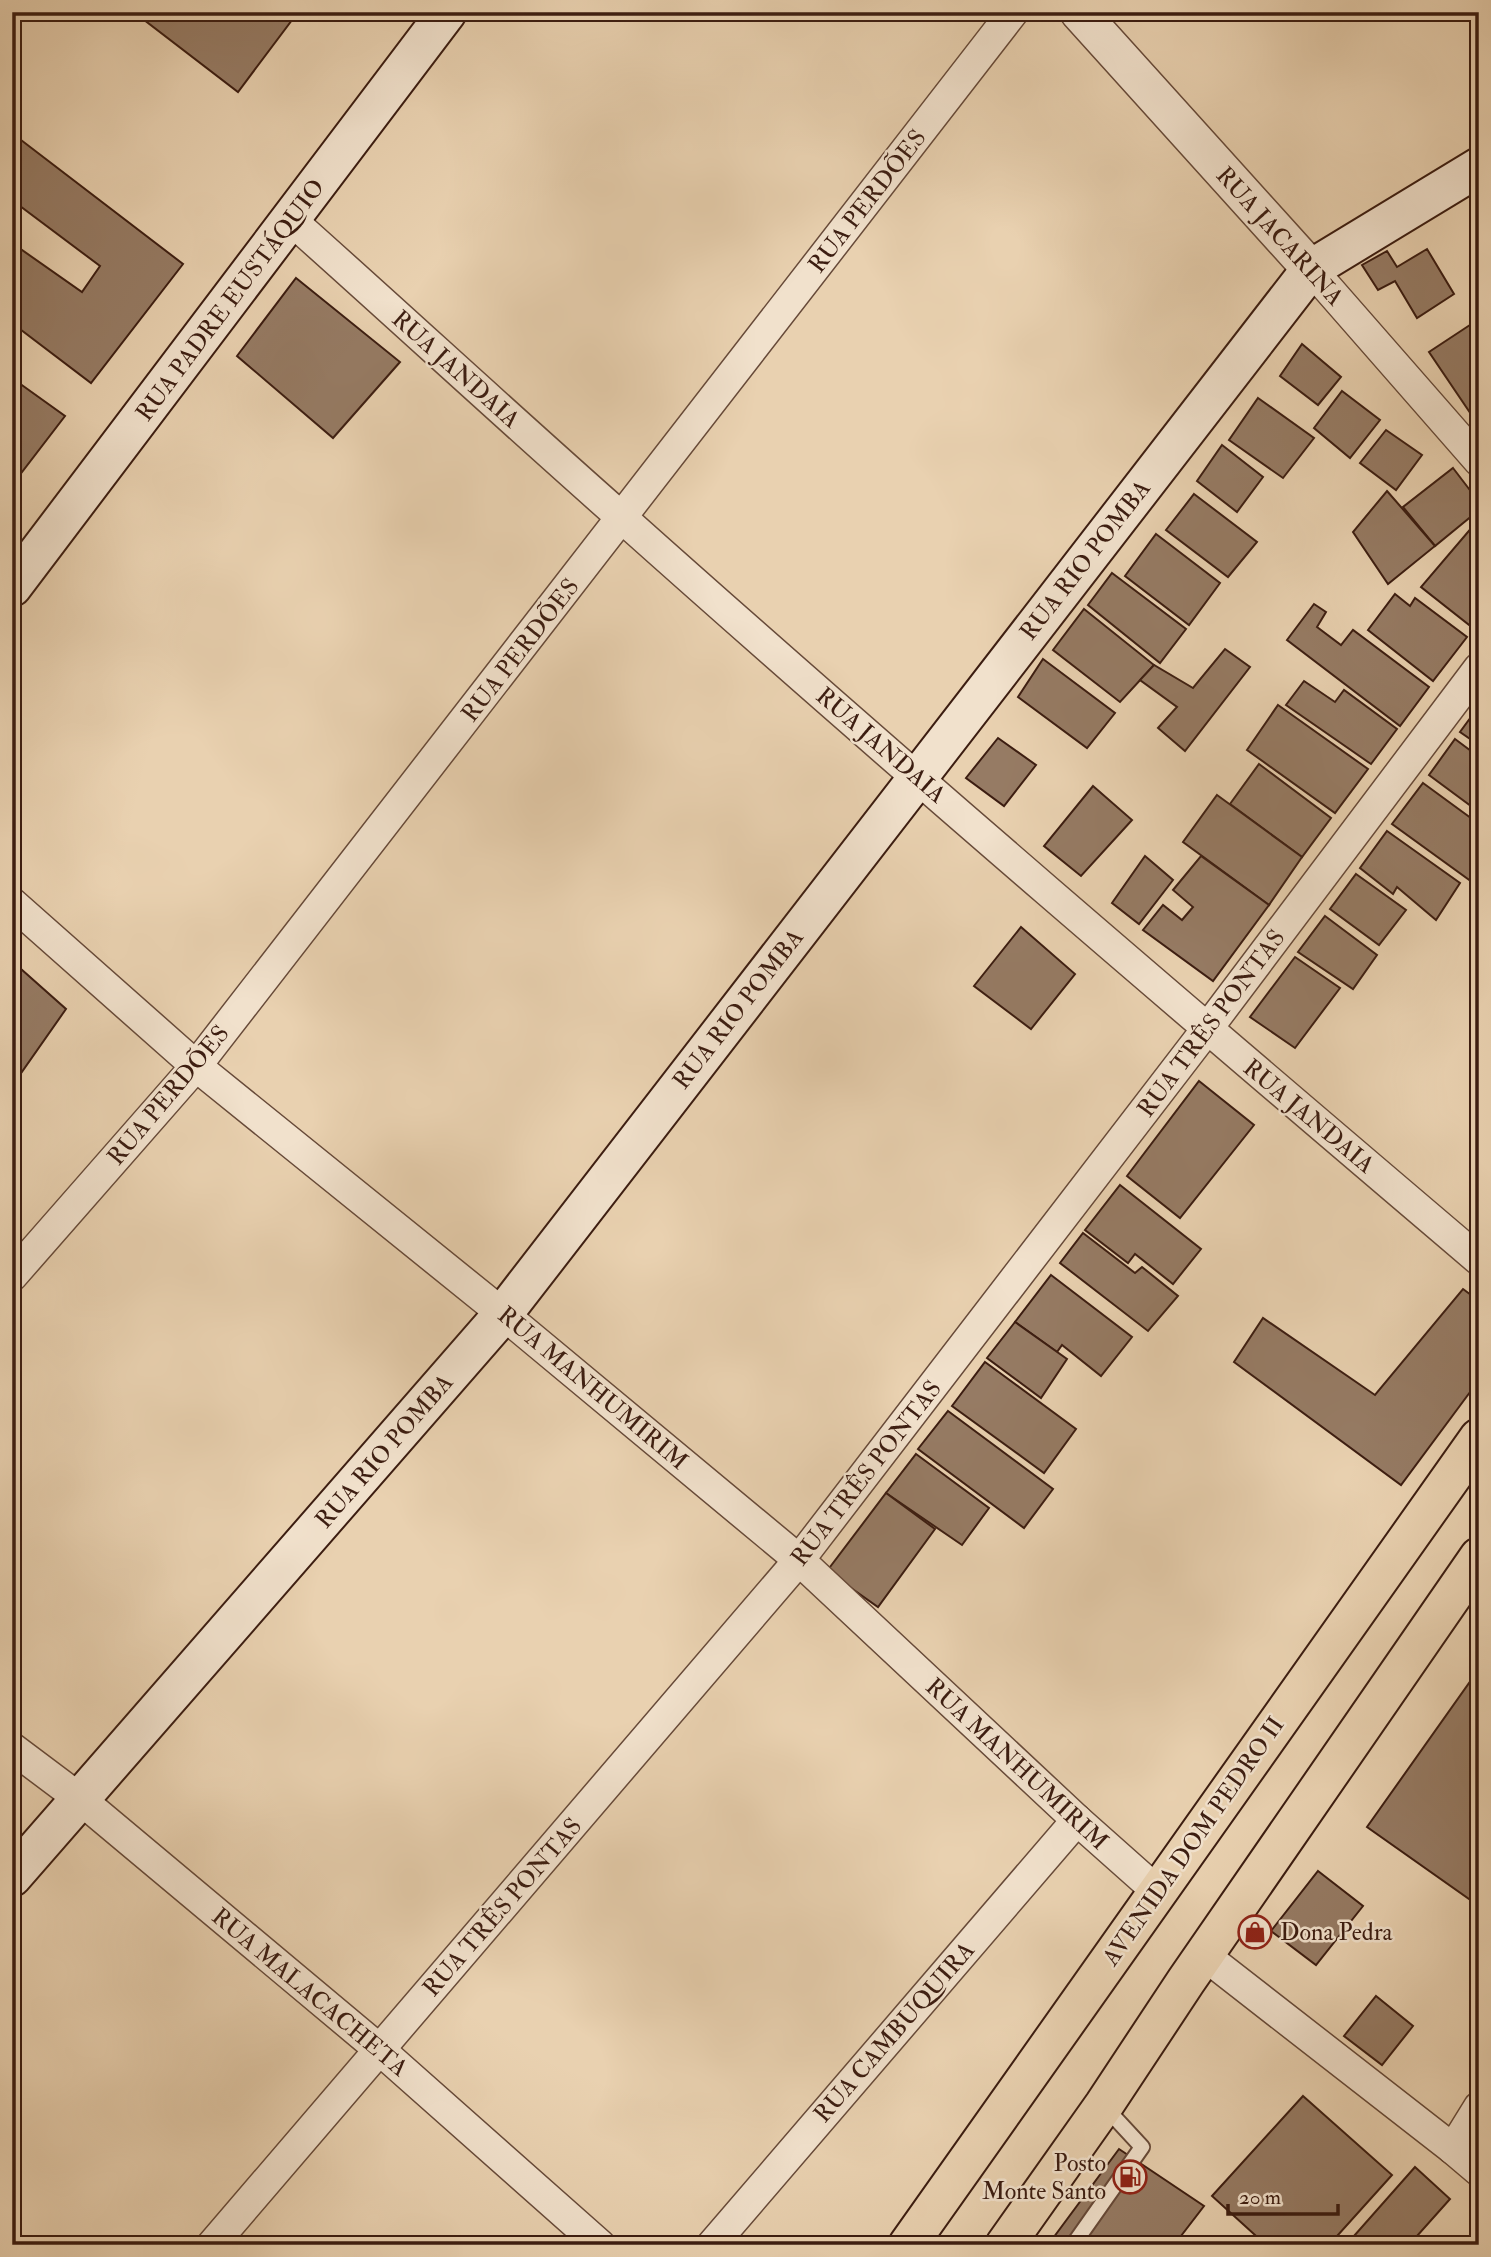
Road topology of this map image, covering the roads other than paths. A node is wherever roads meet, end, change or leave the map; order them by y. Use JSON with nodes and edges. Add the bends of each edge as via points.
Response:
{"nodes":[{"id":1,"x":447,"y":12,"type":"edge"},
{"id":2,"x":1013,"y":12,"type":"edge"},
{"id":3,"x":1079,"y":12,"type":"edge"},
{"id":4,"x":1479,"y":167,"type":"edge"},
{"id":5,"x":291,"y":219,"type":"junction"},
{"id":6,"x":1311,"y":269,"type":"junction"},
{"id":7,"x":1479,"y":461,"type":"edge"},
{"id":8,"x":622,"y":518,"type":"junction"},
{"id":9,"x":12,"y":587,"type":"edge"},
{"id":10,"x":1479,"y":668,"type":"edge"},
{"id":11,"x":917,"y":777,"type":"junction"},
{"id":12,"x":12,"y":903,"type":"edge"},
{"id":13,"x":1207,"y":1029,"type":"junction"},
{"id":14,"x":196,"y":1066,"type":"junction"},
{"id":15,"x":1479,"y":1260,"type":"edge"},
{"id":16,"x":12,"y":1276,"type":"edge"},
{"id":17,"x":503,"y":1314,"type":"junction"},
{"id":18,"x":1479,"y":1438,"type":"edge"},
{"id":19,"x":1479,"y":1557,"type":"edge"},
{"id":20,"x":799,"y":1560,"type":"junction"},
{"id":21,"x":12,"y":1748,"type":"edge"},
{"id":22,"x":80,"y":1799,"type":"junction"},
{"id":23,"x":1077,"y":1820,"type":"junction"},
{"id":24,"x":12,"y":1877,"type":"edge"},
{"id":25,"x":1158,"y":1892,"type":"junction"},
{"id":26,"x":1204,"y":1955,"type":"junction"},
{"id":27,"x":380,"y":2050,"type":"junction"},
{"id":28,"x":1104,"y":2105,"type":"junction"},
{"id":29,"x":1479,"y":2107,"type":"edge"},
{"id":30,"x":1453,"y":2149,"type":"junction"},
{"id":31,"x":1479,"y":2171,"type":"edge"},
{"id":32,"x":212,"y":2245,"type":"edge"},
{"id":33,"x":600,"y":2245,"type":"edge"},
{"id":34,"x":712,"y":2245,"type":"edge"},
{"id":35,"x":908,"y":2245,"type":"edge"},
{"id":36,"x":1004,"y":2245,"type":"edge"},
{"id":37,"x":1073,"y":2245,"type":"edge"}],
"edges":[{"from":1,"to":5,"type":"main road","name":"RUA PADRE EUSTÁQUIO"},
{"from":2,"to":8,"type":"street","name":"RUA PERDÕES"},
{"from":3,"to":6,"type":"street","name":"RUA JACARINA"},
{"from":4,"to":6,"type":"main road","name":"RUA RIO POMBA"},
{"from":5,"to":8,"type":"street","name":"RUA JANDAIA"},
{"from":5,"to":9,"type":"main road","name":"RUA PADRE EUSTÁQUIO"},
{"from":6,"to":7,"type":"street","name":"RUA JACARINA"},
{"from":6,"to":11,"type":"main road","name":"RUA RIO POMBA"},
{"from":8,"to":11,"type":"street","name":"RUA JANDAIA"},
{"from":8,"to":14,"type":"street","name":"RUA PERDÕES"},
{"from":10,"to":13,"type":"street","name":"RUA TRÊS PONTAS"},
{"from":11,"to":13,"type":"street","name":"RUA JANDAIA"},
{"from":11,"to":17,"type":"main road","name":"RUA RIO POMBA"},
{"from":12,"to":14,"type":"street","name":"RUA MANHUMIRIM"},
{"from":13,"to":15,"type":"street","name":"RUA JANDAIA"},
{"from":13,"to":20,"type":"street","name":"RUA TRÊS PONTAS"},
{"from":14,"to":16,"type":"street","name":"RUA PERDÕES"},
{"from":14,"to":17,"type":"street","name":"RUA MANHUMIRIM"},
{"from":17,"to":20,"type":"street","name":"RUA MANHUMIRIM"},
{"from":17,"to":22,"type":"main road","name":"RUA RIO POMBA"},
{"from":18,"to":25,"type":"main road","name":"AVENIDA DOM PEDRO II"},
{"from":19,"to":26,"type":"main road"},
{"from":20,"to":23,"type":"street","name":"RUA MANHUMIRIM"},
{"from":20,"to":27,"type":"street","name":"RUA TRÊS PONTAS"},
{"from":21,"to":22,"type":"street","name":"RUA MALACACHETA"},
{"from":22,"to":24,"type":"main road","name":"RUA RIO POMBA"},
{"from":22,"to":27,"type":"street","name":"RUA MALACACHETA"},
{"from":23,"to":25,"type":"street","name":"RUA MANHUMIRIM"},
{"from":23,"to":34,"type":"street","name":"RUA CAMBUQUIRA"},
{"from":25,"to":35,"type":"main road","name":"AVENIDA DOM PEDRO II"},
{"from":26,"to":28,"type":"main road"},
{"from":26,"to":30,"type":"street"},
{"from":27,"to":32,"type":"street","name":"RUA TRÊS PONTAS"},
{"from":27,"to":33,"type":"street","name":"RUA MALACACHETA"},
{"from":28,"to":36,"type":"main road"},
{"from":28,"to":37,"type":"lane","via":[[1142,2147]]},
{"from":29,"to":30,"type":"street"},
{"from":30,"to":31,"type":"street"}]}
